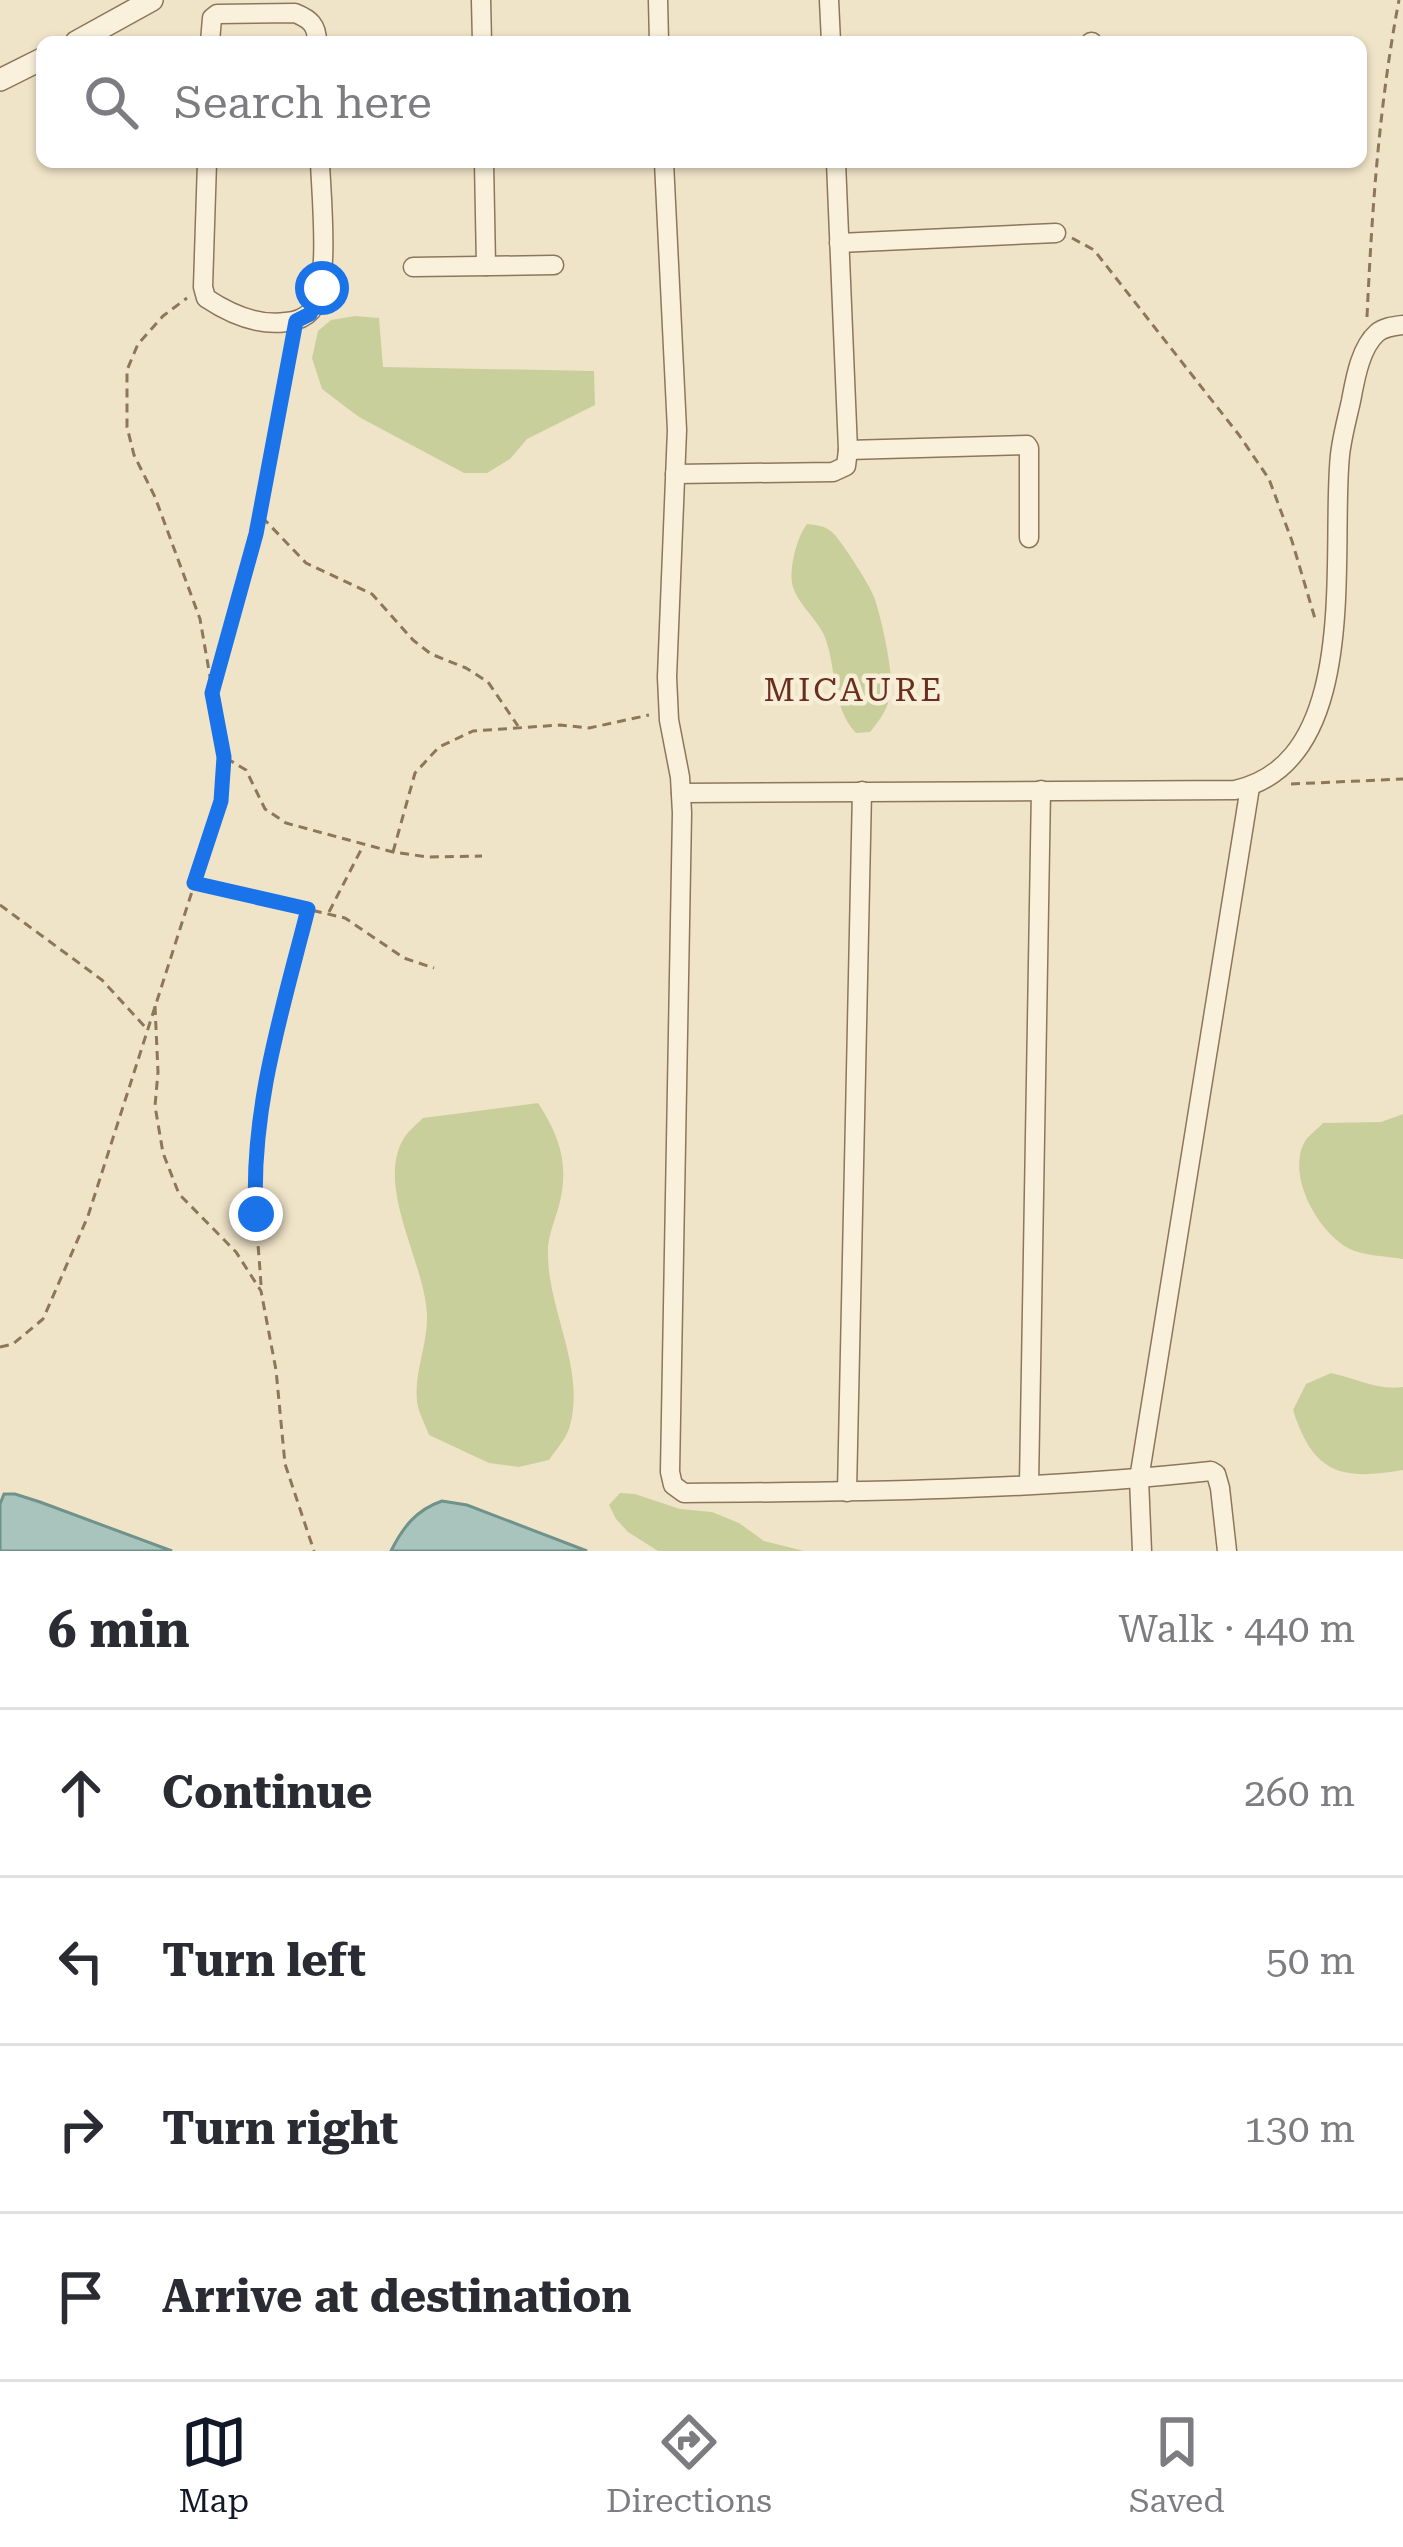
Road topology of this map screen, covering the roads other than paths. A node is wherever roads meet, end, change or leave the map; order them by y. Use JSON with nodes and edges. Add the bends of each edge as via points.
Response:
{"nodes":[{"id":1,"x":152,"y":0,"type":"edge"},
{"id":2,"x":482,"y":0,"type":"edge"},
{"id":3,"x":658,"y":0,"type":"edge"},
{"id":4,"x":829,"y":0,"type":"edge"},
{"id":5,"x":241,"y":7,"type":"edge"},
{"id":6,"x":87,"y":36,"type":"edge"},
{"id":7,"x":210,"y":36,"type":"edge"},
{"id":8,"x":317,"y":36,"type":"edge"},
{"id":9,"x":482,"y":36,"type":"edge"},
{"id":10,"x":659,"y":36,"type":"edge"},
{"id":11,"x":831,"y":36,"type":"edge"},
{"id":12,"x":36,"y":62,"type":"edge"},
{"id":13,"x":0,"y":80,"type":"edge"},
{"id":14,"x":207,"y":168,"type":"edge"},
{"id":15,"x":320,"y":168,"type":"edge"},
{"id":16,"x":484,"y":168,"type":"edge"},
{"id":17,"x":664,"y":168,"type":"edge"},
{"id":18,"x":836,"y":168,"type":"edge"},
{"id":19,"x":1056,"y":233,"type":"road end"},
{"id":20,"x":839,"y":243,"type":"junction"},
{"id":21,"x":554,"y":265,"type":"dead end"},
{"id":22,"x":485,"y":266,"type":"junction"},
{"id":23,"x":413,"y":267,"type":"dead end"},
{"id":24,"x":1403,"y":325,"type":"edge"},
{"id":25,"x":848,"y":450,"type":"junction"},
{"id":26,"x":675,"y":474,"type":"junction"},
{"id":27,"x":1029,"y":538,"type":"dead end"},
{"id":28,"x":1250,"y":787,"type":"junction"},
{"id":29,"x":1041,"y":790,"type":"junction"},
{"id":30,"x":862,"y":791,"type":"junction"},
{"id":31,"x":681,"y":793,"type":"junction"},
{"id":32,"x":1139,"y":1479,"type":"junction"},
{"id":33,"x":1029,"y":1484,"type":"junction"},
{"id":34,"x":847,"y":1492,"type":"junction"},
{"id":35,"x":1142,"y":1551,"type":"edge"},
{"id":36,"x":1227,"y":1551,"type":"edge"}],
"edges":[{"from":1,"to":6,"type":"street"},
{"from":2,"to":9,"type":"street"},
{"from":3,"to":10,"type":"street"},
{"from":4,"to":11,"type":"street"},
{"from":5,"to":7,"type":"street","via":[[212,18]]},
{"from":5,"to":8,"type":"street","via":[[306,17]]},
{"from":12,"to":13,"type":"street"},
{"from":14,"to":15,"type":"street","via":[[206,298],[273,324],[310,314],[322,288]]},
{"from":16,"to":22,"type":"street"},
{"from":17,"to":26,"type":"street"},
{"from":18,"to":20,"type":"street"},
{"from":19,"to":20,"type":"street"},
{"from":20,"to":25,"type":"street"},
{"from":21,"to":22,"type":"street"},
{"from":22,"to":23,"type":"street"},
{"from":24,"to":28,"type":"street","via":[[1376,334],[1354,385],[1340,454],[1325,694],[1288,762]]},
{"from":25,"to":26,"type":"street","via":[[845,466],[833,472]]},
{"from":25,"to":27,"type":"street","via":[[1027,445]]},
{"from":26,"to":31,"type":"street","via":[[667,677]]},
{"from":28,"to":29,"type":"street"},
{"from":28,"to":32,"type":"street"},
{"from":29,"to":30,"type":"street"},
{"from":29,"to":33,"type":"street"},
{"from":30,"to":31,"type":"street"},
{"from":30,"to":34,"type":"street"},
{"from":31,"to":34,"type":"street","via":[[671,1479],[684,1493]]},
{"from":32,"to":33,"type":"street"},
{"from":32,"to":35,"type":"street"},
{"from":32,"to":36,"type":"street","via":[[1216,1474]]},
{"from":33,"to":34,"type":"street"}]}
